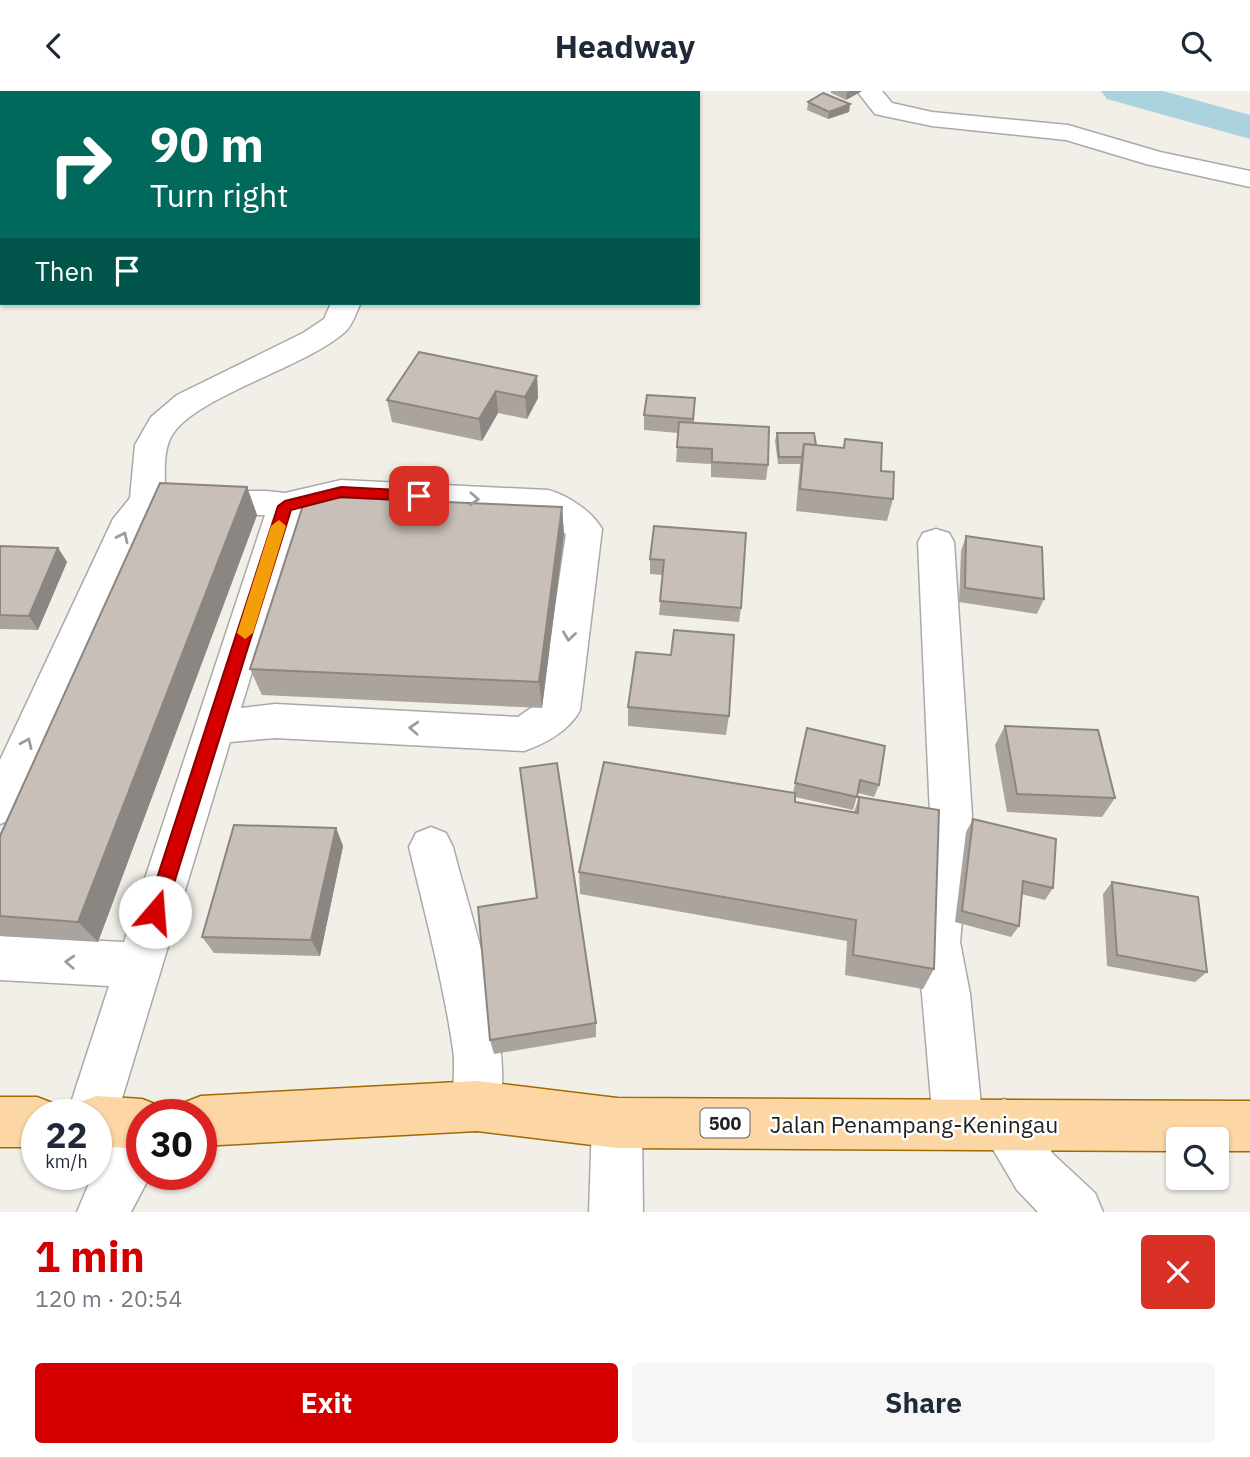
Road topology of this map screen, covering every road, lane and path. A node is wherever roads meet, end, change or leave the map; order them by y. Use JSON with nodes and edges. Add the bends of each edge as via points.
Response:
{"nodes":[{"id":1,"x":869,"y":91,"type":"edge"},
{"id":2,"x":1250,"y":179,"type":"edge"},
{"id":3,"x":345,"y":305,"type":"edge"},
{"id":4,"x":147,"y":502,"type":"junction"},
{"id":5,"x":285,"y":506,"type":"junction"},
{"id":6,"x":936,"y":542,"type":"dead end"},
{"id":7,"x":216,"y":727,"type":"junction"},
{"id":8,"x":0,"y":805,"type":"edge"},
{"id":9,"x":431,"y":847,"type":"dead end"},
{"id":10,"x":0,"y":958,"type":"edge"},
{"id":11,"x":138,"y":965,"type":"junction"},
{"id":12,"x":97,"y":1099,"type":"edge"},
{"id":13,"x":477,"y":1106,"type":"junction"},
{"id":14,"x":217,"y":1120,"type":"edge"},
{"id":15,"x":0,"y":1122,"type":"edge"},
{"id":16,"x":21,"y":1122,"type":"edge"},
{"id":17,"x":617,"y":1123,"type":"junction"},
{"id":18,"x":981,"y":1124,"type":"junction"},
{"id":19,"x":1250,"y":1126,"type":"edge"},
{"id":20,"x":126,"y":1168,"type":"edge"},
{"id":21,"x":104,"y":1212,"type":"edge"},
{"id":22,"x":616,"y":1212,"type":"edge"},
{"id":23,"x":1076,"y":1212,"type":"edge"}],
"edges":[{"from":1,"to":2,"type":"street","via":[[884,109],[932,120],[1068,133],[1155,159]]},
{"from":3,"to":4,"type":"street","via":[[335,324],[314,341],[172,414],[150,441]]},
{"from":4,"to":5,"type":"street"},
{"from":8,"to":4,"type":"street","one_way":true,"via":[[131,519]]},
{"from":5,"to":7,"type":"street"},
{"from":5,"to":7,"type":"street","one_way":true,"via":[[341,492],[548,502],[584,529],[559,710],[524,734],[275,721]]},
{"from":6,"to":18,"type":"street","via":[[951,815],[937,943]]},
{"from":7,"to":11,"type":"street"},
{"from":9,"to":13,"type":"street","via":[[478,1053]]},
{"from":11,"to":10,"type":"street","one_way":true},
{"from":11,"to":12,"type":"street"},
{"from":13,"to":14,"type":"main road","name":"Jalan Penampang-Keningau","number":"500"},
{"from":13,"to":17,"type":"main road","name":"Jalan Penampang-Keningau","number":"500"},
{"from":15,"to":16,"type":"main road"},
{"from":17,"to":18,"type":"main road","name":"Jalan Penampang-Keningau","number":"500"},
{"from":17,"to":22,"type":"street"},
{"from":18,"to":19,"type":"main road","name":"Jalan Penampang-Keningau","number":"500"},
{"from":18,"to":23,"type":"street"},
{"from":20,"to":21,"type":"street"}]}
